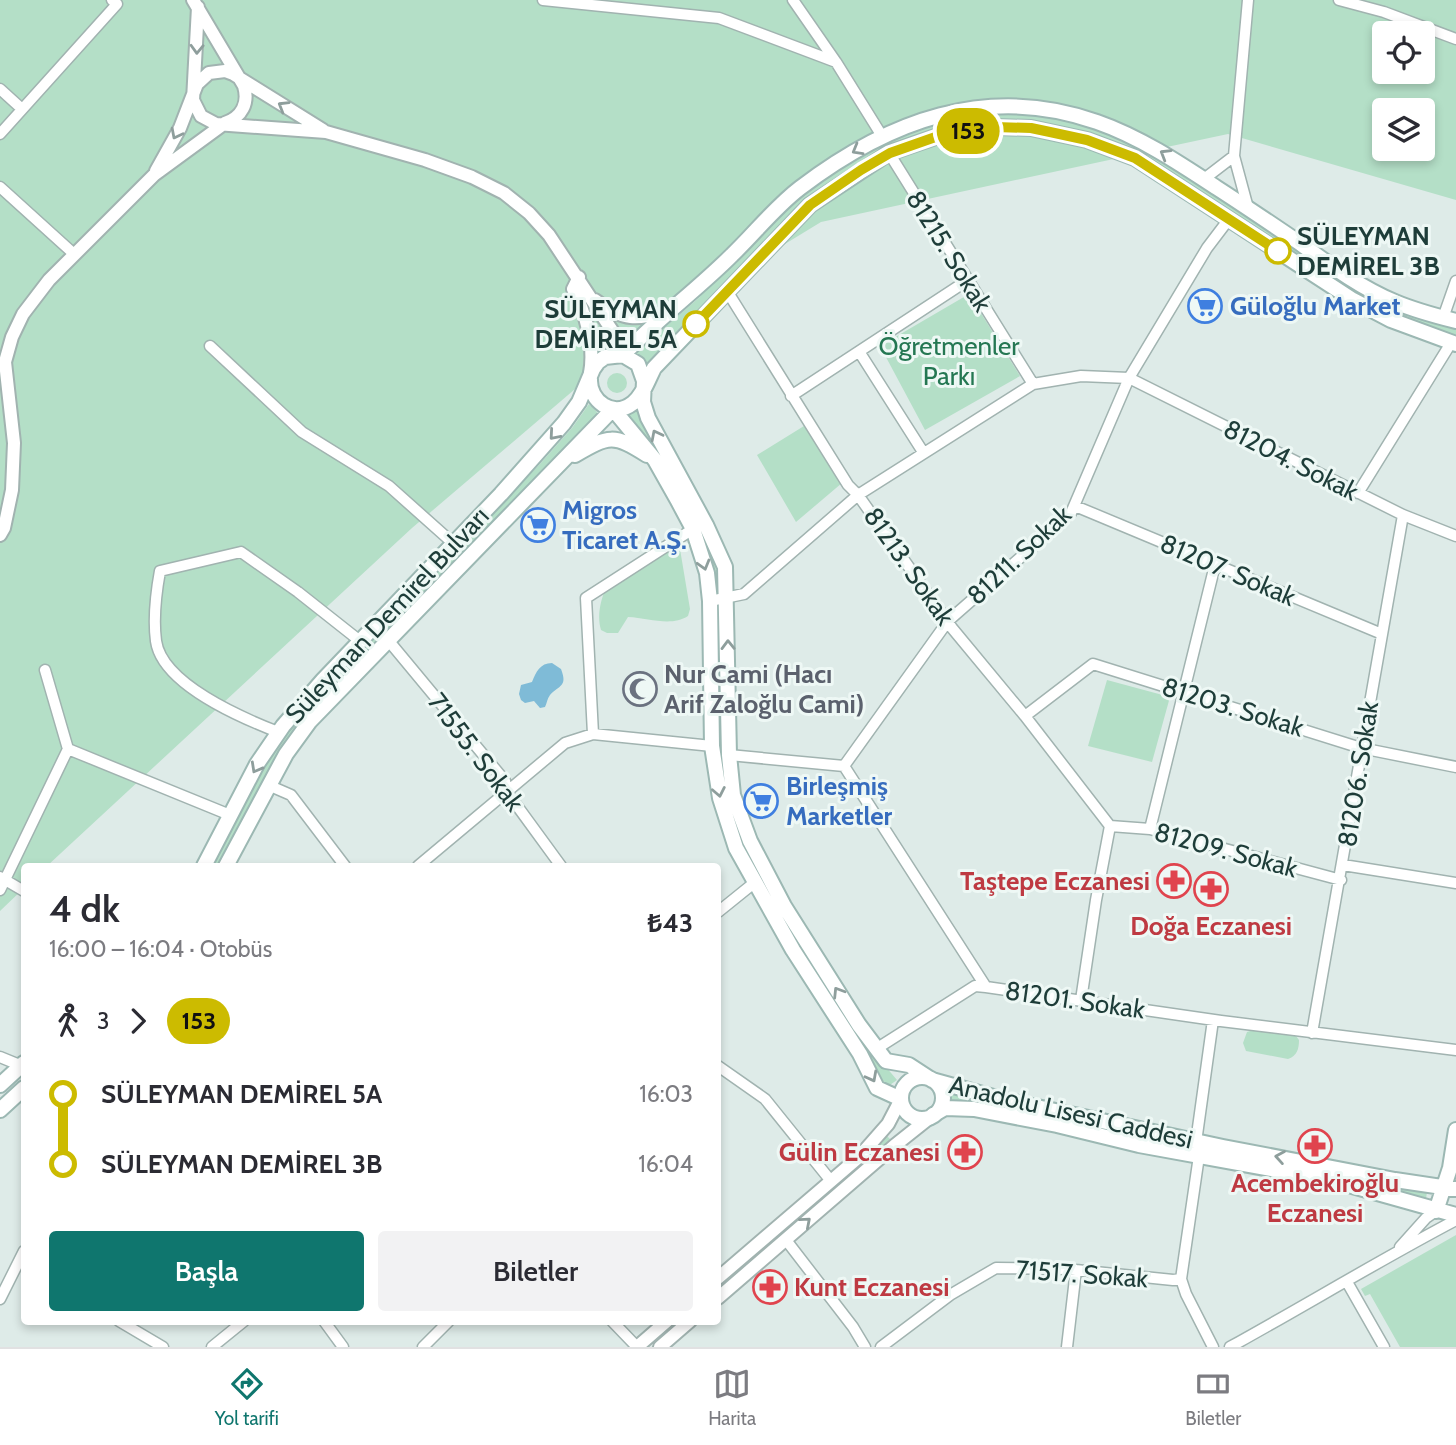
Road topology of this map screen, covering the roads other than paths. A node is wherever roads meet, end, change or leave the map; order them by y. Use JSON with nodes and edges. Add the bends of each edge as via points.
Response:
{"nodes":[{"id":1,"x":112,"y":0,"type":"edge"},
{"id":2,"x":543,"y":0,"type":"edge"},
{"id":3,"x":793,"y":0,"type":"edge"},
{"id":4,"x":1248,"y":0,"type":"edge"},
{"id":5,"x":1339,"y":0,"type":"edge"},
{"id":6,"x":196,"y":3,"type":"edge"},
{"id":7,"x":1456,"y":39,"type":"edge"},
{"id":8,"x":836,"y":62,"type":"junction"},
{"id":9,"x":239,"y":79,"type":"junction"},
{"id":10,"x":0,"y":89,"type":"edge"},
{"id":11,"x":194,"y":92,"type":"junction"},
{"id":12,"x":22,"y":108,"type":"junction"},
{"id":13,"x":225,"y":123,"type":"junction"},
{"id":14,"x":326,"y":132,"type":"junction"},
{"id":15,"x":0,"y":134,"type":"edge"},
{"id":16,"x":882,"y":136,"type":"junction"},
{"id":17,"x":890,"y":153,"type":"junction"},
{"id":18,"x":1234,"y":156,"type":"junction"},
{"id":19,"x":154,"y":175,"type":"junction"},
{"id":20,"x":1203,"y":179,"type":"junction"},
{"id":21,"x":0,"y":187,"type":"edge"},
{"id":22,"x":1248,"y":208,"type":"junction"},
{"id":23,"x":1229,"y":219,"type":"junction"},
{"id":24,"x":74,"y":254,"type":"junction"},
{"id":25,"x":579,"y":277,"type":"junction"},
{"id":26,"x":968,"y":280,"type":"junction"},
{"id":27,"x":1456,"y":281,"type":"edge"},
{"id":28,"x":727,"y":291,"type":"junction"},
{"id":29,"x":589,"y":296,"type":"junction"},
{"id":30,"x":670,"y":310,"type":"junction"},
{"id":31,"x":1449,"y":319,"type":"edge"},
{"id":32,"x":1453,"y":343,"type":"edge"},
{"id":33,"x":210,"y":346,"type":"dead end"},
{"id":34,"x":860,"y":353,"type":"junction"},
{"id":35,"x":623,"y":355,"type":"junction"},
{"id":36,"x":590,"y":377,"type":"junction"},
{"id":37,"x":1129,"y":378,"type":"junction"},
{"id":38,"x":1033,"y":384,"type":"junction"},
{"id":39,"x":643,"y":389,"type":"junction"},
{"id":40,"x":791,"y":396,"type":"junction"},
{"id":41,"x":613,"y":409,"type":"junction"},
{"id":42,"x":923,"y":453,"type":"junction"},
{"id":43,"x":654,"y":460,"type":"junction"},
{"id":44,"x":560,"y":463,"type":"junction"},
{"id":45,"x":1357,"y":493,"type":"junction"},
{"id":46,"x":858,"y":495,"type":"junction"},
{"id":47,"x":1075,"y":506,"type":"junction"},
{"id":48,"x":1403,"y":515,"type":"junction"},
{"id":49,"x":693,"y":529,"type":"junction"},
{"id":50,"x":0,"y":536,"type":"edge"},
{"id":51,"x":1456,"y":536,"type":"edge"},
{"id":52,"x":454,"y":544,"type":"junction"},
{"id":53,"x":1214,"y":565,"type":"junction"},
{"id":54,"x":727,"y":597,"type":"junction"},
{"id":55,"x":710,"y":601,"type":"junction"},
{"id":56,"x":947,"y":621,"type":"junction"},
{"id":57,"x":1382,"y":634,"type":"junction"},
{"id":58,"x":388,"y":640,"type":"junction"},
{"id":59,"x":360,"y":641,"type":"junction"},
{"id":60,"x":45,"y":670,"type":"dead end"},
{"id":61,"x":1184,"y":692,"type":"junction"},
{"id":62,"x":1025,"y":716,"type":"junction"},
{"id":63,"x":278,"y":733,"type":"junction"},
{"id":64,"x":593,"y":734,"type":"junction"},
{"id":65,"x":712,"y":746,"type":"junction"},
{"id":66,"x":1361,"y":748,"type":"junction"},
{"id":67,"x":68,"y":749,"type":"junction"},
{"id":68,"x":729,"y":755,"type":"junction"},
{"id":69,"x":844,"y":766,"type":"junction"},
{"id":70,"x":1456,"y":767,"type":"edge"},
{"id":71,"x":268,"y":785,"type":"junction"},
{"id":72,"x":507,"y":792,"type":"junction"},
{"id":73,"x":230,"y":815,"type":"junction"},
{"id":74,"x":1110,"y":826,"type":"junction"},
{"id":75,"x":1150,"y":829,"type":"junction"},
{"id":76,"x":206,"y":863,"type":"edge"},
{"id":77,"x":228,"y":863,"type":"edge"},
{"id":78,"x":343,"y":863,"type":"edge"},
{"id":79,"x":422,"y":863,"type":"edge"},
{"id":80,"x":559,"y":863,"type":"edge"},
{"id":81,"x":1343,"y":865,"type":"junction"},
{"id":82,"x":1340,"y":880,"type":"junction"},
{"id":83,"x":2,"y":882,"type":"edge"},
{"id":84,"x":754,"y":883,"type":"junction"},
{"id":85,"x":1456,"y":883,"type":"edge"},
{"id":86,"x":21,"y":890,"type":"edge"},
{"id":87,"x":721,"y":910,"type":"edge"},
{"id":88,"x":986,"y":987,"type":"junction"},
{"id":89,"x":1081,"y":1000,"type":"junction"},
{"id":90,"x":1213,"y":1020,"type":"junction"},
{"id":91,"x":1312,"y":1033,"type":"junction"},
{"id":92,"x":876,"y":1049,"type":"junction"},
{"id":93,"x":1456,"y":1049,"type":"edge"},
{"id":94,"x":0,"y":1057,"type":"edge"},
{"id":95,"x":21,"y":1064,"type":"edge"},
{"id":96,"x":21,"y":1067,"type":"edge"},
{"id":97,"x":721,"y":1068,"type":"edge"},
{"id":98,"x":932,"y":1080,"type":"junction"},
{"id":99,"x":0,"y":1086,"type":"edge"},
{"id":100,"x":21,"y":1091,"type":"edge"},
{"id":101,"x":901,"y":1099,"type":"junction"},
{"id":102,"x":0,"y":1110,"type":"edge"},
{"id":103,"x":933,"y":1115,"type":"junction"},
{"id":104,"x":1456,"y":1130,"type":"edge"},
{"id":105,"x":1196,"y":1142,"type":"junction"},
{"id":106,"x":1199,"y":1156,"type":"junction"},
{"id":107,"x":831,"y":1181,"type":"junction"},
{"id":108,"x":1450,"y":1188,"type":"edge"},
{"id":109,"x":1436,"y":1211,"type":"junction"},
{"id":110,"x":1456,"y":1218,"type":"edge"},
{"id":111,"x":786,"y":1240,"type":"junction"},
{"id":112,"x":1394,"y":1252,"type":"junction"},
{"id":113,"x":21,"y":1265,"type":"edge"},
{"id":114,"x":1076,"y":1270,"type":"junction"},
{"id":115,"x":721,"y":1275,"type":"edge"},
{"id":116,"x":1181,"y":1279,"type":"junction"},
{"id":117,"x":1347,"y":1282,"type":"junction"},
{"id":118,"x":721,"y":1295,"type":"edge"},
{"id":119,"x":0,"y":1299,"type":"edge"},
{"id":120,"x":127,"y":1325,"type":"edge"},
{"id":121,"x":239,"y":1325,"type":"edge"},
{"id":122,"x":327,"y":1325,"type":"edge"},
{"id":123,"x":445,"y":1325,"type":"edge"},
{"id":124,"x":616,"y":1325,"type":"edge"},
{"id":125,"x":662,"y":1325,"type":"edge"},
{"id":126,"x":685,"y":1325,"type":"edge"},
{"id":127,"x":163,"y":1347,"type":"edge"},
{"id":128,"x":212,"y":1347,"type":"edge"},
{"id":129,"x":344,"y":1347,"type":"edge"},
{"id":130,"x":423,"y":1347,"type":"edge"},
{"id":131,"x":637,"y":1347,"type":"edge"},
{"id":132,"x":660,"y":1347,"type":"edge"},
{"id":133,"x":865,"y":1347,"type":"edge"},
{"id":134,"x":881,"y":1347,"type":"edge"},
{"id":135,"x":1067,"y":1347,"type":"edge"},
{"id":136,"x":1213,"y":1347,"type":"edge"},
{"id":137,"x":1230,"y":1347,"type":"edge"},
{"id":138,"x":1384,"y":1347,"type":"edge"}],
"edges":[{"from":1,"to":12,"type":"street","via":[[117,4]]},
{"from":2,"to":8,"type":"street","via":[[719,18]]},
{"from":3,"to":8,"type":"street"},
{"from":4,"to":18,"type":"street"},
{"from":5,"to":7,"type":"street"},
{"from":6,"to":9,"type":"street"},
{"from":6,"to":11,"type":"street","one_way":true},
{"from":8,"to":16,"type":"street"},
{"from":9,"to":11,"type":"street","via":[[225,71],[209,73]]},
{"from":9,"to":13,"type":"street","via":[[246,101],[239,116]]},
{"from":14,"to":9,"type":"street","one_way":true},
{"from":10,"to":12,"type":"street"},
{"from":11,"to":13,"type":"street","via":[[201,116]]},
{"from":11,"to":19,"type":"street","one_way":true},
{"from":12,"to":15,"type":"street"},
{"from":13,"to":14,"type":"street"},
{"from":13,"to":19,"type":"street"},
{"from":14,"to":25,"type":"street","via":[[437,164],[504,192],[549,235]]},
{"from":20,"to":16,"type":"main road","one_way":true,"via":[[1146,143],[1096,122],[1030,108],[939,114]]},
{"from":16,"to":30,"type":"main road","one_way":true,"via":[[798,190]]},
{"from":17,"to":23,"type":"main road","via":[[944,134],[1031,128],[1087,140],[1135,158]]},
{"from":17,"to":26,"type":"street","name":"81215. Sokak"},
{"from":17,"to":28,"type":"main road","via":[[810,205]]},
{"from":18,"to":20,"type":"street"},
{"from":18,"to":22,"type":"street"},
{"from":19,"to":24,"type":"street"},
{"from":20,"to":22,"type":"main road"},
{"from":21,"to":24,"type":"street"},
{"from":22,"to":31,"type":"main road","via":[[1355,281],[1395,302]]},
{"from":23,"to":32,"type":"main road","via":[[1353,300]]},
{"from":23,"to":37,"type":"street","name":"81211. Sokak"},
{"from":24,"to":50,"type":"street","via":[[23,314],[5,362],[13,478]]},
{"from":25,"to":29,"type":"street"},
{"from":25,"to":36,"type":"street","via":[[573,289],[593,352]]},
{"from":26,"to":34,"type":"street"},
{"from":26,"to":38,"type":"street","name":"81215. Sokak"},
{"from":27,"to":31,"type":"street"},
{"from":28,"to":39,"type":"main road","via":[[654,369]]},
{"from":28,"to":40,"type":"street","name":"81213. Sokak"},
{"from":29,"to":30,"type":"street","via":[[613,313],[639,319]]},
{"from":29,"to":35,"type":"street"},
{"from":30,"to":35,"type":"main road"},
{"from":32,"to":45,"type":"street"},
{"from":33,"to":52,"type":"street","via":[[302,432],[389,486]]},
{"from":34,"to":40,"type":"street"},
{"from":34,"to":42,"type":"street"},
{"from":35,"to":36,"type":"main road","via":[[605,357]]},
{"from":35,"to":39,"type":"main road","via":[[638,364]]},
{"from":36,"to":41,"type":"main road","via":[[592,394]]},
{"from":36,"to":52,"type":"main road","name":"Süleyman Demirel Bulvarı","one_way":true,"via":[[564,422]]},
{"from":37,"to":38,"type":"street","via":[[1081,376]]},
{"from":37,"to":45,"type":"street","name":"81204. Sokak"},
{"from":37,"to":47,"type":"street","name":"81211. Sokak"},
{"from":38,"to":42,"type":"street"},
{"from":39,"to":41,"type":"main road","via":[[635,402]]},
{"from":54,"to":39,"type":"main road","name":"Anadolu Lisesi Caddesi","one_way":true,"via":[[725,567],[648,418]]},
{"from":40,"to":46,"type":"street","name":"81213. Sokak"},
{"from":41,"to":43,"type":"main road"},
{"from":41,"to":44,"type":"main road","name":"Süleyman Demirel Bulvarı"},
{"from":42,"to":46,"type":"street"},
{"from":43,"to":44,"type":"main road","via":[[616,438],[598,442]]},
{"from":43,"to":49,"type":"main road"},
{"from":44,"to":58,"type":"main road","name":"Süleyman Demirel Bulvarı"},
{"from":45,"to":48,"type":"street","name":"81204. Sokak"},
{"from":46,"to":54,"type":"street","via":[[744,594]]},
{"from":46,"to":56,"type":"street","name":"81213. Sokak"},
{"from":47,"to":53,"type":"street","name":"81207. Sokak"},
{"from":47,"to":56,"type":"street","name":"81211. Sokak"},
{"from":48,"to":51,"type":"street","name":"81204. Sokak"},
{"from":48,"to":57,"type":"street","name":"81206. Sokak"},
{"from":49,"to":55,"type":"main road","one_way":true,"via":[[707,573]]},
{"from":49,"to":64,"type":"street","via":[[586,598]]},
{"from":52,"to":59,"type":"main road","name":"Süleyman Demirel Bulvarı"},
{"from":53,"to":57,"type":"street","name":"81207. Sokak"},
{"from":53,"to":61,"type":"street"},
{"from":54,"to":55,"type":"street"},
{"from":68,"to":54,"type":"main road","name":"Anadolu Lisesi Caddesi","one_way":true},
{"from":55,"to":65,"type":"main road"},
{"from":56,"to":62,"type":"street","name":"81213. Sokak"},
{"from":56,"to":69,"type":"street","name":"81211. Sokak"},
{"from":57,"to":66,"type":"street","name":"81206. Sokak"},
{"from":58,"to":71,"type":"main road","name":"Süleyman Demirel Bulvarı","via":[[310,720]]},
{"from":58,"to":72,"type":"street","name":"71555. Sokak","via":[[505,781]]},
{"from":59,"to":63,"type":"main road","name":"Süleyman Demirel Bulvarı"},
{"from":59,"to":63,"type":"street","via":[[241,552],[160,571],[156,643],[162,658],[190,688]]},
{"from":60,"to":67,"type":"street"},
{"from":61,"to":62,"type":"street","name":"81203. Sokak","via":[[1093,664]]},
{"from":61,"to":66,"type":"street","name":"81203. Sokak"},
{"from":61,"to":75,"type":"street"},
{"from":62,"to":74,"type":"street","name":"81213. Sokak"},
{"from":63,"to":73,"type":"main road","name":"Süleyman Demirel Bulvarı","one_way":true},
{"from":64,"to":65,"type":"street"},
{"from":64,"to":72,"type":"street","via":[[565,743]]},
{"from":65,"to":84,"type":"main road","one_way":true,"via":[[720,798],[736,848]]},
{"from":66,"to":70,"type":"street","name":"81203. Sokak"},
{"from":66,"to":81,"type":"street","name":"81206. Sokak"},
{"from":67,"to":73,"type":"street"},
{"from":67,"to":83,"type":"street"},
{"from":68,"to":69,"type":"street"},
{"from":92,"to":68,"type":"main road","name":"Anadolu Lisesi Caddesi","one_way":true,"via":[[766,876],[733,794]]},
{"from":69,"to":88,"type":"street","name":"81201. Sokak"},
{"from":71,"to":77,"type":"main road","name":"Süleyman Demirel Bulvarı"},
{"from":71,"to":78,"type":"street","via":[[291,795]]},
{"from":72,"to":79,"type":"street"},
{"from":72,"to":80,"type":"street","name":"71555. Sokak"},
{"from":73,"to":76,"type":"main road","name":"Süleyman Demirel Bulvarı"},
{"from":74,"to":75,"type":"street","name":"81209. Sokak"},
{"from":74,"to":89,"type":"street"},
{"from":75,"to":82,"type":"street","name":"81209. Sokak"},
{"from":81,"to":82,"type":"street","name":"81206. Sokak"},
{"from":81,"to":85,"type":"street"},
{"from":82,"to":91,"type":"street","name":"81206. Sokak"},
{"from":83,"to":86,"type":"street"},
{"from":84,"to":87,"type":"street"},
{"from":84,"to":101,"type":"main road","one_way":true,"via":[[877,1088]]},
{"from":88,"to":89,"type":"street","name":"81201. Sokak"},
{"from":88,"to":92,"type":"street","via":[[975,986]]},
{"from":89,"to":90,"type":"street","name":"81201. Sokak"},
{"from":90,"to":91,"type":"street","name":"81201. Sokak"},
{"from":90,"to":105,"type":"street"},
{"from":91,"to":93,"type":"street","name":"81201. Sokak"},
{"from":92,"to":98,"type":"main road","name":"Anadolu Lisesi Caddesi","via":[[886,1061],[909,1065]]},
{"from":94,"to":95,"type":"street"},
{"from":96,"to":99,"type":"main road"},
{"from":97,"to":107,"type":"street","via":[[765,1099]]},
{"from":98,"to":101,"type":"main road","via":[[914,1079],[904,1087]]},
{"from":98,"to":103,"type":"main road","via":[[943,1097]]},
{"from":98,"to":105,"type":"main road","name":"Anadolu Lisesi Caddesi"},
{"from":100,"to":102,"type":"main road"},
{"from":101,"to":103,"type":"main road","via":[[912,1116]]},
{"from":101,"to":107,"type":"street","via":[[875,1142]]},
{"from":103,"to":106,"type":"main road","name":"Anadolu Lisesi Caddesi","via":[[945,1108],[974,1109]]},
{"from":111,"to":103,"type":"street","one_way":true},
{"from":104,"to":108,"type":"main road"},
{"from":108,"to":105,"type":"main road","name":"Anadolu Lisesi Caddesi","one_way":true},
{"from":106,"to":109,"type":"main road","name":"Anadolu Lisesi Caddesi","via":[[1331,1180]]},
{"from":106,"to":116,"type":"street"},
{"from":107,"to":115,"type":"street"},
{"from":108,"to":109,"type":"main road"},
{"from":109,"to":110,"type":"main road","name":"Anadolu Lisesi Caddesi"},
{"from":109,"to":112,"type":"street"},
{"from":110,"to":112,"type":"street"},
{"from":111,"to":118,"type":"street"},
{"from":111,"to":133,"type":"street"},
{"from":112,"to":117,"type":"street"},
{"from":113,"to":119,"type":"street"},
{"from":114,"to":116,"type":"street","name":"71517. Sokak"},
{"from":114,"to":134,"type":"street","name":"71517. Sokak","via":[[996,1268],[950,1294]]},
{"from":114,"to":135,"type":"street"},
{"from":116,"to":136,"type":"street"},
{"from":117,"to":137,"type":"street"},
{"from":117,"to":138,"type":"street"},
{"from":120,"to":127,"type":"street"},
{"from":121,"to":128,"type":"street"},
{"from":122,"to":129,"type":"street"},
{"from":123,"to":130,"type":"street"},
{"from":124,"to":131,"type":"street"},
{"from":125,"to":131,"type":"street"},
{"from":126,"to":132,"type":"street"}]}
